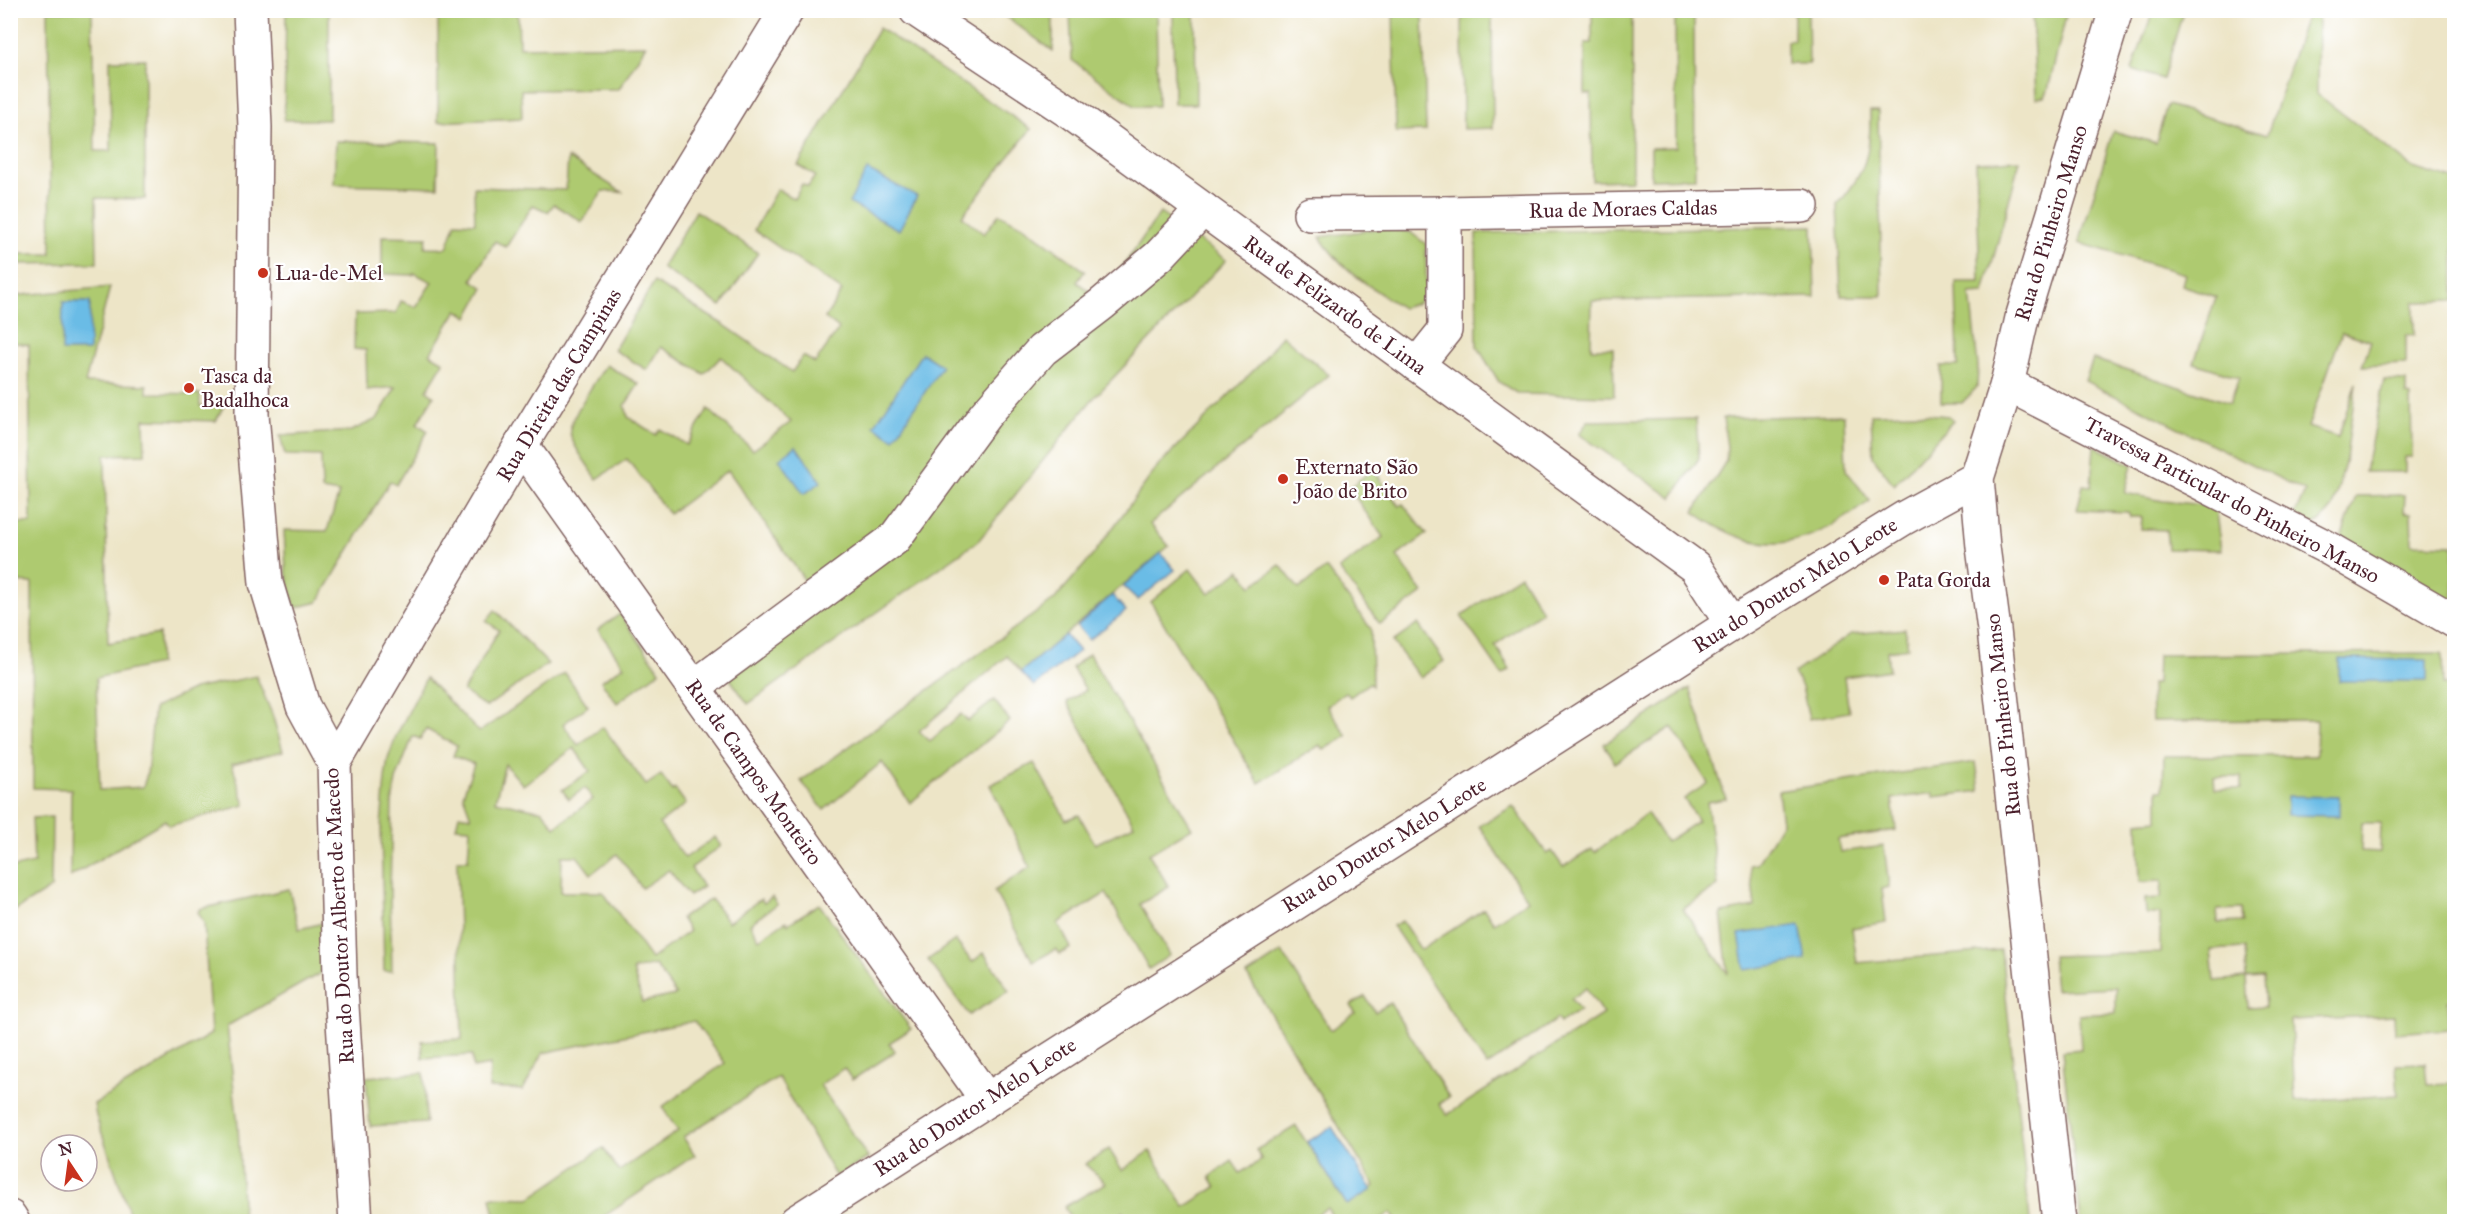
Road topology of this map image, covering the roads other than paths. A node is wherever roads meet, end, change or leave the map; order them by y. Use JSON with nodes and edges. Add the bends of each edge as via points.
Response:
{"nodes":[{"id":1,"x":250,"y":10,"type":"edge"},
{"id":2,"x":788,"y":10,"type":"edge"},
{"id":3,"x":916,"y":10,"type":"edge"},
{"id":4,"x":2116,"y":10,"type":"edge"},
{"id":5,"x":1802,"y":206,"type":"dead end"},
{"id":6,"x":1203,"y":209,"type":"junction"},
{"id":7,"x":1445,"y":213,"type":"junction"},
{"id":8,"x":1310,"y":214,"type":"dead end"},
{"id":9,"x":1418,"y":364,"type":"junction"},
{"id":10,"x":2007,"y":384,"type":"junction"},
{"id":11,"x":521,"y":445,"type":"junction"},
{"id":12,"x":1977,"y":478,"type":"junction"},
{"id":13,"x":2454,"y":621,"type":"edge"},
{"id":14,"x":1732,"y":624,"type":"junction"},
{"id":15,"x":694,"y":687,"type":"junction"},
{"id":16,"x":334,"y":763,"type":"junction"},
{"id":17,"x":987,"y":1100,"type":"junction"},
{"id":18,"x":10,"y":1217,"type":"edge"},
{"id":19,"x":13,"y":1221,"type":"edge"},
{"id":20,"x":356,"y":1221,"type":"edge"},
{"id":21,"x":796,"y":1221,"type":"edge"},
{"id":22,"x":2059,"y":1221,"type":"edge"}],
"edges":[{"from":1,"to":16,"type":"street","name":"Rua do Doutor Alberto de Macedo","via":[[255,127],[252,414],[266,583],[303,705]]},
{"from":2,"to":11,"type":"street","name":"Rua Direita das Campinas"},
{"from":3,"to":6,"type":"street","name":"Rua de Felizardo de Lima","via":[[1068,111]]},
{"from":4,"to":10,"type":"street","name":"Rua do Pinheiro Manso","via":[[2022,318]]},
{"from":5,"to":7,"type":"street","name":"Rua de Moraes Caldas"},
{"from":6,"to":9,"type":"street","name":"Rua de Felizardo de Lima"},
{"from":6,"to":15,"type":"street","via":[[1158,256],[1042,350],[985,415],[894,539]]},
{"from":7,"to":8,"type":"street","name":"Rua de Moraes Caldas"},
{"from":7,"to":9,"type":"street","via":[[1445,330]]},
{"from":9,"to":14,"type":"street","name":"Rua de Felizardo de Lima","via":[[1695,567]]},
{"from":10,"to":12,"type":"street","name":"Rua do Pinheiro Manso"},
{"from":10,"to":13,"type":"street","name":"Travessa Particular do Pinheiro Manso","via":[[2330,549]]},
{"from":11,"to":15,"type":"street","name":"Rua de Campos Monteiro"},
{"from":11,"to":16,"type":"street","name":"Rua Direita das Campinas"},
{"from":12,"to":14,"type":"street","name":"Rua do Doutor Melo Leote","via":[[1904,518]]},
{"from":12,"to":22,"type":"street","name":"Rua do Pinheiro Manso"},
{"from":14,"to":17,"type":"street","name":"Rua do Doutor Melo Leote"},
{"from":15,"to":17,"type":"street","name":"Rua de Campos Monteiro"},
{"from":16,"to":20,"type":"street","name":"Rua do Doutor Alberto de Macedo","via":[[340,975]]},
{"from":17,"to":21,"type":"street","name":"Rua do Doutor Melo Leote"},
{"from":18,"to":19,"type":"street"}]}
